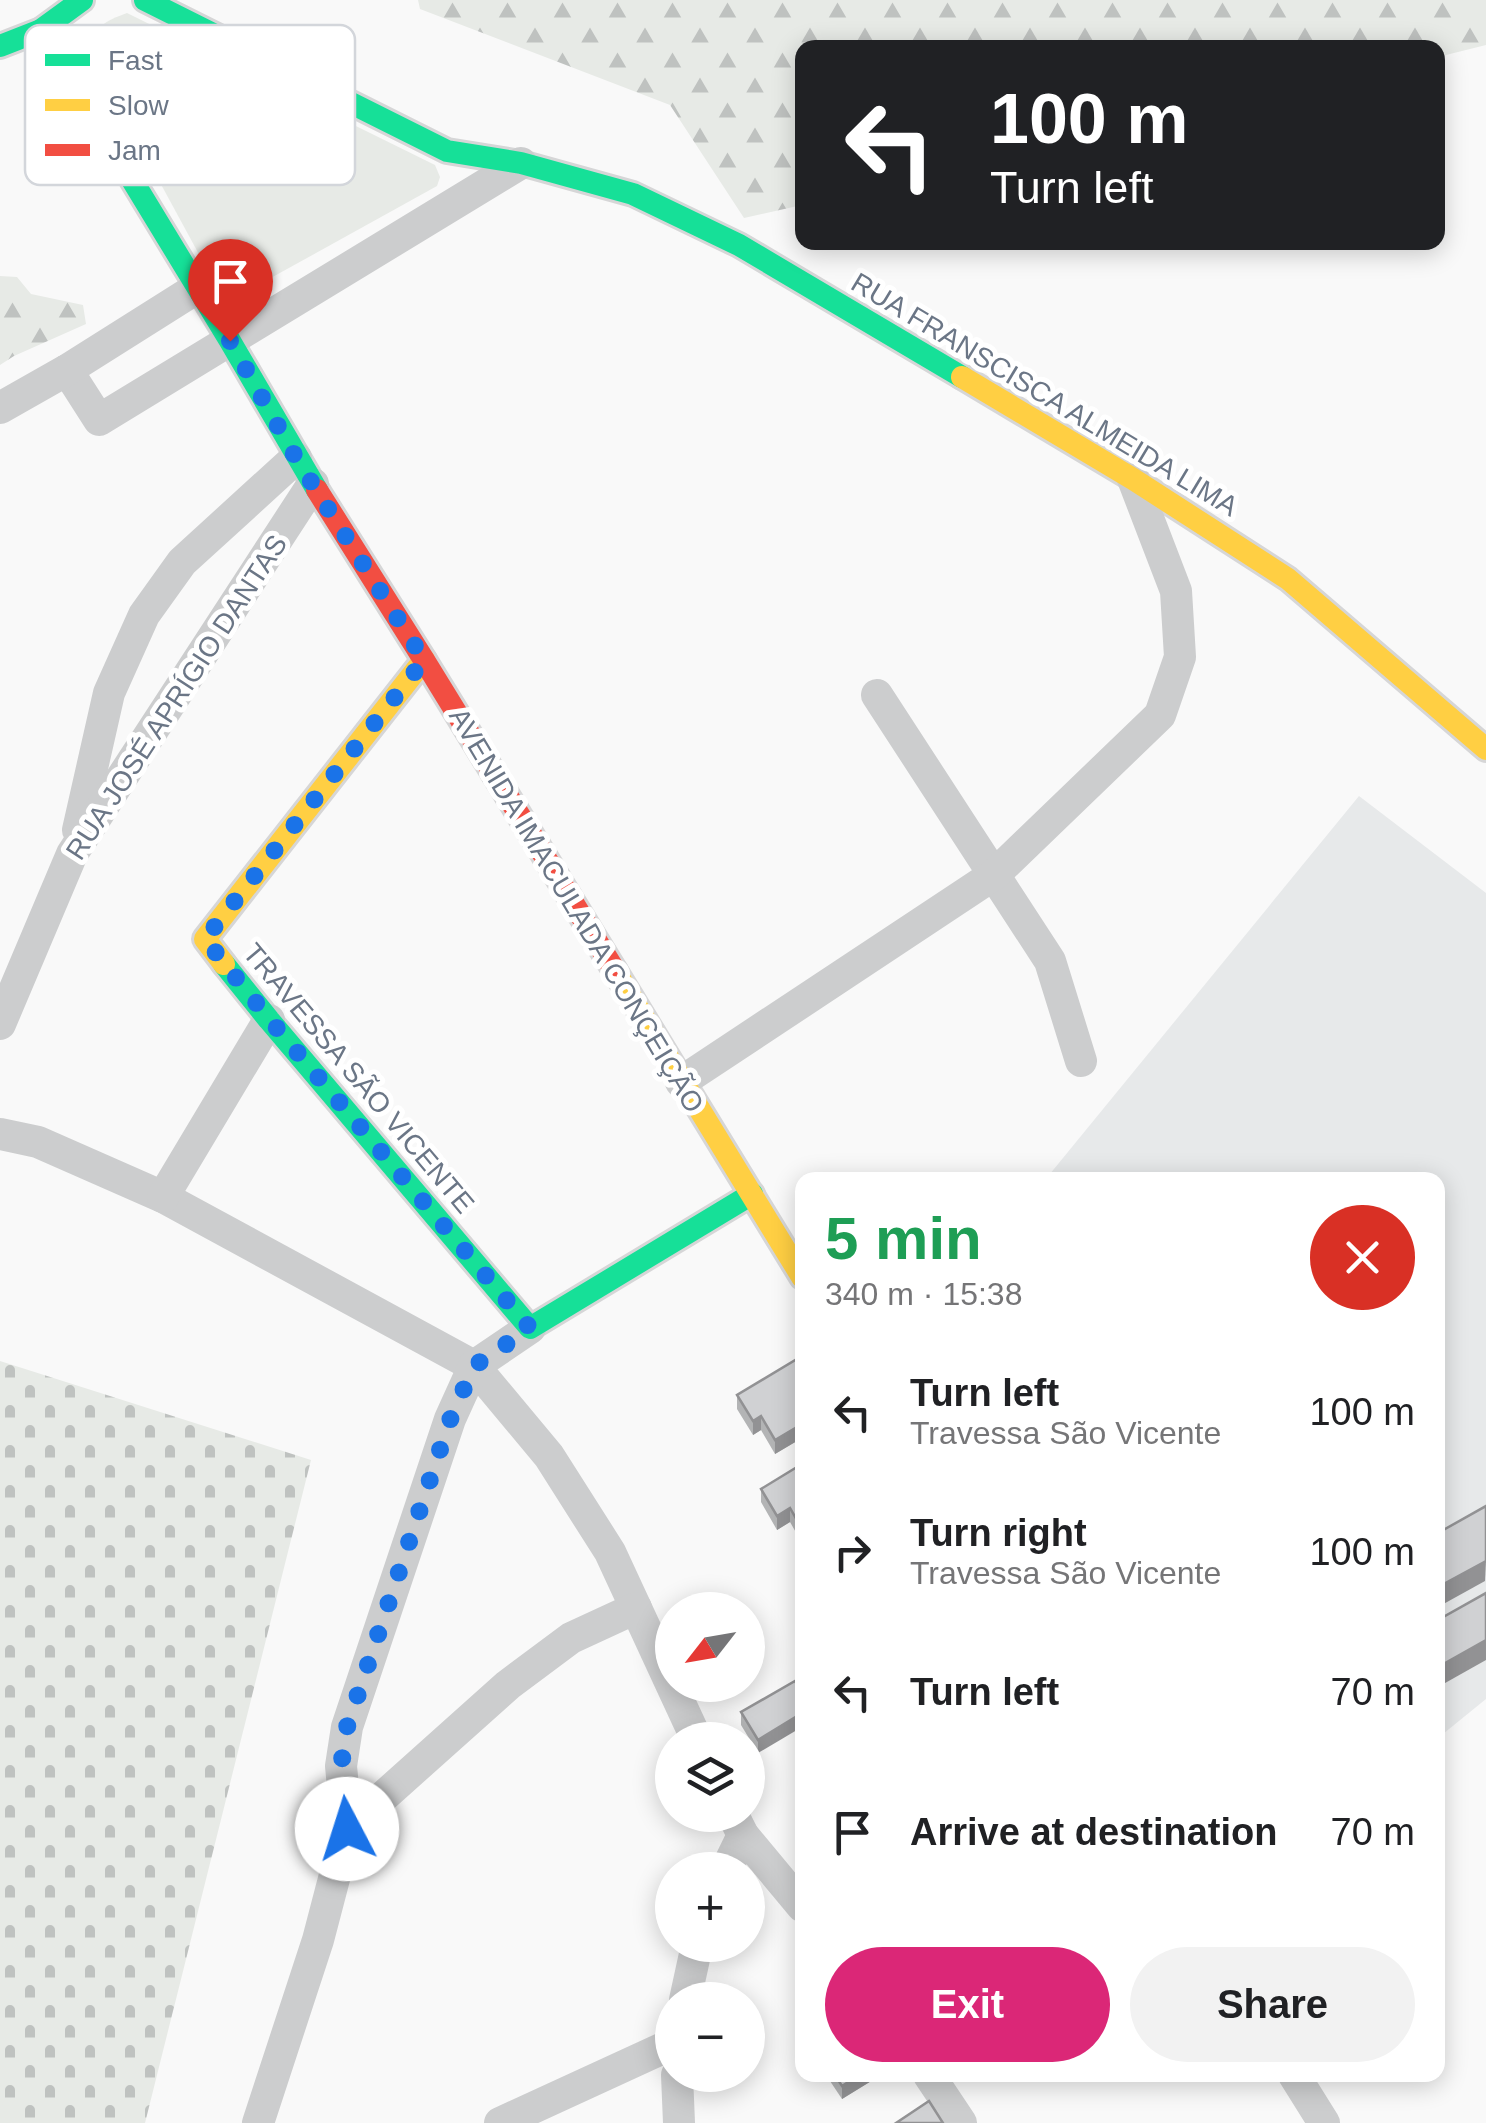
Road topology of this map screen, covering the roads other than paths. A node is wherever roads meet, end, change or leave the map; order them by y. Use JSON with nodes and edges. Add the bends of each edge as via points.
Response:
{"nodes":[{"id":1,"x":145,"y":0,"type":"edge"},
{"id":2,"x":58,"y":11,"type":"edge"},
{"id":3,"x":35,"y":25,"type":"edge"},
{"id":4,"x":195,"y":25,"type":"edge"},
{"id":5,"x":25,"y":31,"type":"edge"},
{"id":6,"x":0,"y":46,"type":"edge"},
{"id":7,"x":355,"y":105,"type":"edge"},
{"id":8,"x":521,"y":163,"type":"junction"},
{"id":9,"x":145,"y":185,"type":"edge"},
{"id":10,"x":197,"y":288,"type":"junction"},
{"id":11,"x":230,"y":341,"type":"junction"},
{"id":12,"x":67,"y":370,"type":"junction"},
{"id":13,"x":0,"y":408,"type":"edge"},
{"id":14,"x":305,"y":471,"type":"junction"},
{"id":15,"x":1132,"y":479,"type":"junction"},
{"id":16,"x":424,"y":660,"type":"junction"},
{"id":17,"x":877,"y":695,"type":"dead end"},
{"id":18,"x":1486,"y":749,"type":"edge"},
{"id":19,"x":72,"y":854,"type":"junction"},
{"id":20,"x":996,"y":874,"type":"junction"},
{"id":21,"x":270,"y":1020,"type":"junction"},
{"id":22,"x":0,"y":1024,"type":"edge"},
{"id":23,"x":1081,"y":1060,"type":"dead end"},
{"id":24,"x":681,"y":1082,"type":"junction"},
{"id":25,"x":0,"y":1134,"type":"edge"},
{"id":26,"x":752,"y":1194,"type":"junction"},
{"id":27,"x":163,"y":1197,"type":"junction"},
{"id":28,"x":795,"y":1265,"type":"edge"},
{"id":29,"x":530,"y":1328,"type":"junction"},
{"id":30,"x":474,"y":1366,"type":"junction"},
{"id":31,"x":636,"y":1608,"type":"junction"},
{"id":32,"x":690,"y":1722,"type":"edge"},
{"id":33,"x":347,"y":1829,"type":"junction"},
{"id":34,"x":744,"y":1832,"type":"edge"},
{"id":35,"x":795,"y":1897,"type":"edge"},
{"id":36,"x":655,"y":2052,"type":"edge"},
{"id":37,"x":934,"y":2082,"type":"edge"},
{"id":38,"x":1298,"y":2082,"type":"edge"},
{"id":39,"x":678,"y":2092,"type":"edge"},
{"id":40,"x":258,"y":2123,"type":"edge"},
{"id":41,"x":500,"y":2123,"type":"edge"},
{"id":42,"x":680,"y":2123,"type":"edge"},
{"id":43,"x":960,"y":2123,"type":"edge"},
{"id":44,"x":1324,"y":2123,"type":"edge"}],
"edges":[{"from":1,"to":4,"type":"street","name":"RUA FRANSCISCA ALMEIDA LIMA"},
{"from":2,"to":3,"type":"street"},
{"from":5,"to":6,"type":"street"},
{"from":7,"to":8,"type":"street","name":"RUA FRANSCISCA ALMEIDA LIMA","via":[[446,151]]},
{"from":8,"to":11,"type":"street"},
{"from":8,"to":15,"type":"street","name":"RUA FRANSCISCA ALMEIDA LIMA","via":[[633,194],[738,245]]},
{"from":9,"to":10,"type":"street","name":"AVENIDA IMACULADA CONÇEIÇÃO"},
{"from":10,"to":11,"type":"street","name":"AVENIDA IMACULADA CONÇEIÇÃO"},
{"from":10,"to":12,"type":"street"},
{"from":11,"to":12,"type":"street","via":[[99,420]]},
{"from":11,"to":14,"type":"street","name":"AVENIDA IMACULADA CONÇEIÇÃO"},
{"from":12,"to":13,"type":"street"},
{"from":14,"to":16,"type":"street","name":"AVENIDA IMACULADA CONÇEIÇÃO"},
{"from":14,"to":19,"type":"street","name":"RUA JOSÉ APRÍGIO DANTAS"},
{"from":14,"to":19,"type":"street","via":[[182,562],[144,615],[109,693]]},
{"from":15,"to":18,"type":"street","name":"RUA FRANSCISCA ALMEIDA LIMA","via":[[1288,579]]},
{"from":15,"to":20,"type":"street","via":[[1176,591],[1180,657],[1160,715]]},
{"from":16,"to":21,"type":"street","name":"TRAVESSA SÃO VICENTE","via":[[205,939]]},
{"from":16,"to":24,"type":"street","name":"AVENIDA IMACULADA CONÇEIÇÃO"},
{"from":17,"to":20,"type":"street"},
{"from":19,"to":22,"type":"street","name":"RUA JOSÉ APRÍGIO DANTAS"},
{"from":20,"to":23,"type":"street","via":[[1050,961]]},
{"from":20,"to":24,"type":"street"},
{"from":21,"to":27,"type":"street"},
{"from":21,"to":29,"type":"street","name":"TRAVESSA SÃO VICENTE"},
{"from":24,"to":26,"type":"street","name":"AVENIDA IMACULADA CONÇEIÇÃO"},
{"from":25,"to":27,"type":"street","via":[[38,1142]]},
{"from":26,"to":28,"type":"street","name":"AVENIDA IMACULADA CONÇEIÇÃO"},
{"from":26,"to":29,"type":"street"},
{"from":27,"to":30,"type":"street"},
{"from":29,"to":30,"type":"street"},
{"from":30,"to":31,"type":"street","via":[[549,1456],[610,1552]]},
{"from":30,"to":33,"type":"street","via":[[347,1727],[341,1766]]},
{"from":31,"to":32,"type":"street"},
{"from":31,"to":33,"type":"street","via":[[571,1638],[508,1684]]},
{"from":33,"to":40,"type":"street"},
{"from":34,"to":35,"type":"street"},
{"from":36,"to":41,"type":"street"},
{"from":37,"to":43,"type":"street"},
{"from":38,"to":44,"type":"street"},
{"from":39,"to":42,"type":"street"}]}
